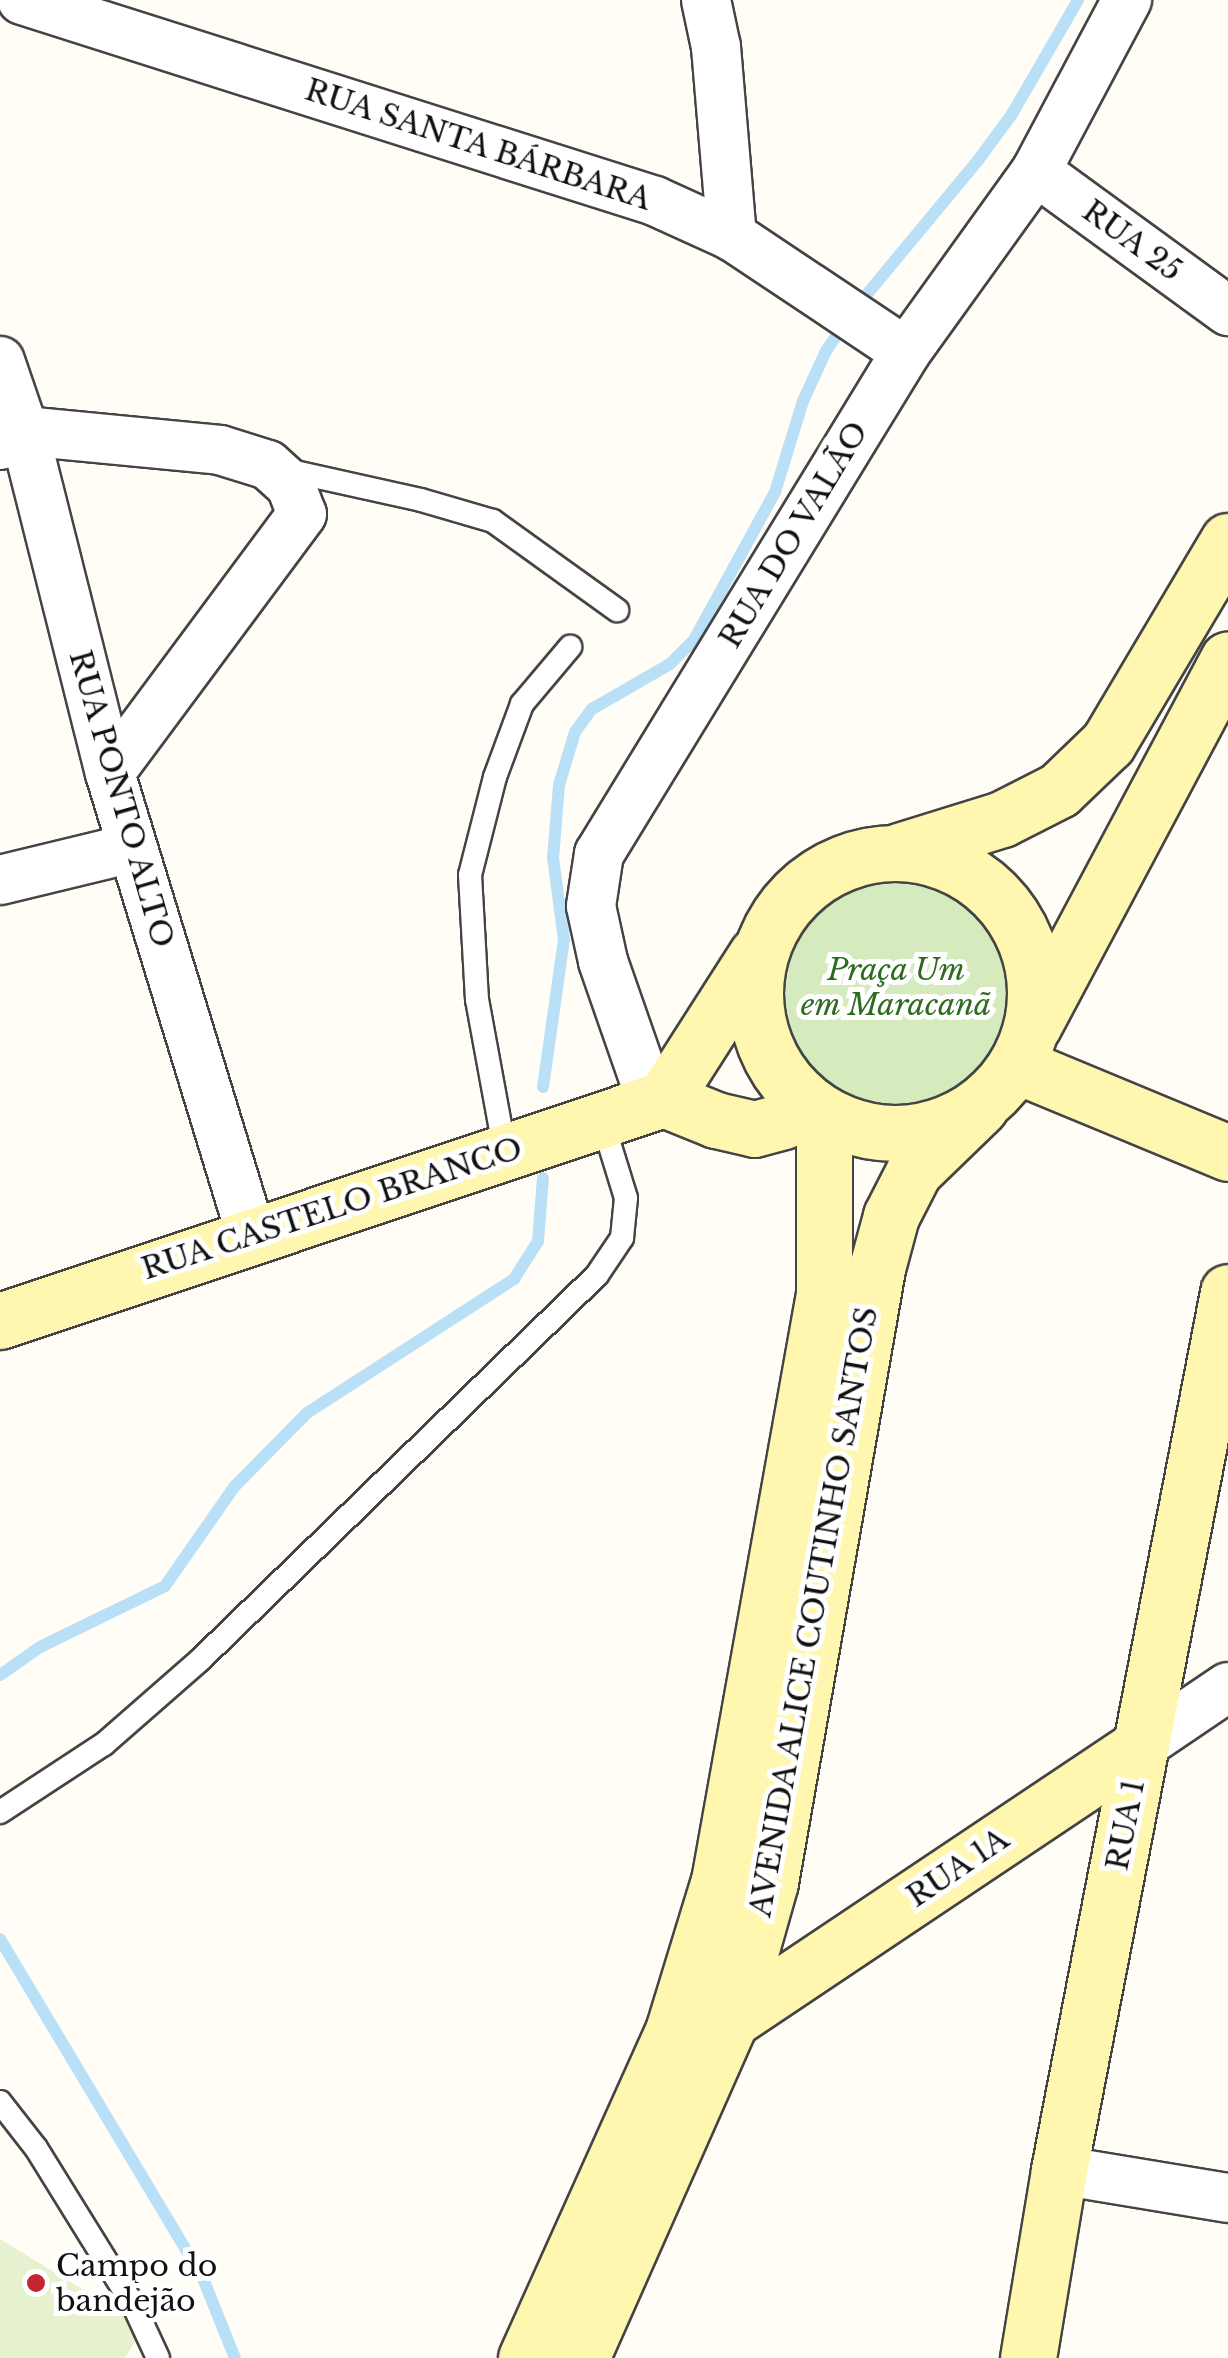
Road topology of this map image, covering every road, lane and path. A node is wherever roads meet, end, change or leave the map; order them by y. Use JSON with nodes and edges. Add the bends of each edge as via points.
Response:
{"nodes":[{"id":1,"x":22,"y":0,"type":"edge"},
{"id":2,"x":706,"y":0,"type":"edge"},
{"id":3,"x":1126,"y":0,"type":"edge"},
{"id":4,"x":1036,"y":171,"type":"junction"},
{"id":5,"x":732,"y":236,"type":"junction"},
{"id":6,"x":1228,"y":311,"type":"edge"},
{"id":7,"x":889,"y":342,"type":"junction"},
{"id":8,"x":0,"y":361,"type":"edge"},
{"id":9,"x":12,"y":438,"type":"edge"},
{"id":10,"x":268,"y":465,"type":"junction"},
{"id":11,"x":1228,"y":541,"type":"edge"},
{"id":12,"x":618,"y":610,"type":"dead end"},
{"id":13,"x":570,"y":648,"type":"dead end"},
{"id":14,"x":1228,"y":660,"type":"edge"},
{"id":15,"x":110,"y":773,"type":"junction"},
{"id":16,"x":132,"y":848,"type":"junction"},
{"id":17,"x":899,"y":851,"type":"junction"},
{"id":18,"x":0,"y":880,"type":"edge"},
{"id":19,"x":758,"y":952,"type":"junction"},
{"id":20,"x":1024,"y":1047,"type":"junction"},
{"id":21,"x":639,"y":1107,"type":"junction"},
{"id":22,"x":980,"y":1107,"type":"junction"},
{"id":23,"x":815,"y":1109,"type":"junction"},
{"id":24,"x":754,"y":1129,"type":"junction"},
{"id":25,"x":505,"y":1152,"type":"junction"},
{"id":26,"x":1228,"y":1153,"type":"edge"},
{"id":27,"x":826,"y":1183,"type":"junction"},
{"id":28,"x":251,"y":1235,"type":"junction"},
{"id":29,"x":1228,"y":1292,"type":"edge"},
{"id":30,"x":0,"y":1321,"type":"edge"},
{"id":31,"x":1228,"y":1687,"type":"edge"},
{"id":32,"x":1141,"y":1746,"type":"junction"},
{"id":33,"x":0,"y":1812,"type":"edge"},
{"id":34,"x":708,"y":2010,"type":"junction"},
{"id":35,"x":0,"y":2102,"type":"edge"},
{"id":36,"x":1059,"y":2170,"type":"junction"},
{"id":37,"x":1228,"y":2198,"type":"edge"},
{"id":38,"x":158,"y":2358,"type":"edge"},
{"id":39,"x":526,"y":2358,"type":"edge"},
{"id":40,"x":581,"y":2358,"type":"edge"},
{"id":41,"x":1028,"y":2358,"type":"edge"}],
"edges":[{"from":1,"to":5,"type":"street","name":"RUA SANTA BÁRBARA","via":[[655,201]]},
{"from":2,"to":5,"type":"street"},
{"from":3,"to":4,"type":"street","name":"RUA DO VALÃO"},
{"from":4,"to":6,"type":"street","name":"RUA 25"},
{"from":4,"to":7,"type":"street","name":"RUA DO VALÃO"},
{"from":5,"to":7,"type":"street","name":"RUA SANTA BÁRBARA"},
{"from":7,"to":21,"type":"street","name":"RUA DO VALÃO","via":[[598,854],[591,906]]},
{"from":8,"to":9,"type":"street","name":"RUA PONTO ALTO"},
{"from":9,"to":10,"type":"street","via":[[220,450]]},
{"from":9,"to":15,"type":"street","name":"RUA PONTO ALTO"},
{"from":10,"to":12,"type":"lane","via":[[493,521]]},
{"from":10,"to":15,"type":"street","via":[[291,486],[302,514]]},
{"from":11,"to":17,"type":"main road","via":[[1108,743],[1059,790],[1002,820]]},
{"from":13,"to":25,"type":"lane","via":[[522,704],[470,875],[476,1000]]},
{"from":14,"to":20,"type":"main road"},
{"from":15,"to":16,"type":"street","name":"RUA PONTO ALTO"},
{"from":16,"to":18,"type":"street"},
{"from":16,"to":28,"type":"street","name":"RUA PONTO ALTO"},
{"from":17,"to":19,"type":"main road","via":[[838,862],[788,898]]},
{"from":17,"to":20,"type":"main road","via":[[948,862],[991,890],[1021,930],[1035,979]]},
{"from":19,"to":21,"type":"main road"},
{"from":19,"to":23,"type":"main road","via":[[754,1008],[770,1060]]},
{"from":20,"to":22,"type":"main road"},
{"from":20,"to":26,"type":"main road"},
{"from":21,"to":24,"type":"main road"},
{"from":21,"to":25,"type":"main road","name":"RUA CASTELO BRANCO"},
{"from":21,"to":33,"type":"lane","via":[[622,1238],[597,1275],[200,1660],[104,1744]]},
{"from":22,"to":23,"type":"main road","via":[[930,1130],[876,1133]]},
{"from":22,"to":34,"type":"main road","name":"AVENIDA ALICE COUTINHO SANTOS","via":[[914,1171],[891,1216],[876,1268],[770,1882]]},
{"from":23,"to":24,"type":"main road"},
{"from":23,"to":27,"type":"main road","name":"AVENIDA ALICE COUTINHO SANTOS"},
{"from":24,"to":27,"type":"main road","via":[[805,1157]]},
{"from":25,"to":28,"type":"main road","name":"RUA CASTELO BRANCO"},
{"from":27,"to":34,"type":"main road","name":"AVENIDA ALICE COUTINHO SANTOS","via":[[824,1294],[719,1880]]},
{"from":28,"to":30,"type":"main road","name":"RUA CASTELO BRANCO"},
{"from":29,"to":32,"type":"main road","name":"RUA 1"},
{"from":31,"to":32,"type":"street","name":"RUA 1A"},
{"from":32,"to":34,"type":"main road","name":"RUA 1A"},
{"from":32,"to":36,"type":"main road","name":"RUA 1"},
{"from":34,"to":39,"type":"main road","name":"AVENIDA ALICE COUTINHO SANTOS"},
{"from":34,"to":40,"type":"main road","name":"AVENIDA ALICE COUTINHO SANTOS"},
{"from":35,"to":38,"type":"lane","via":[[134,2306]]},
{"from":36,"to":37,"type":"street"},
{"from":36,"to":41,"type":"main road","name":"RUA 1"}]}
